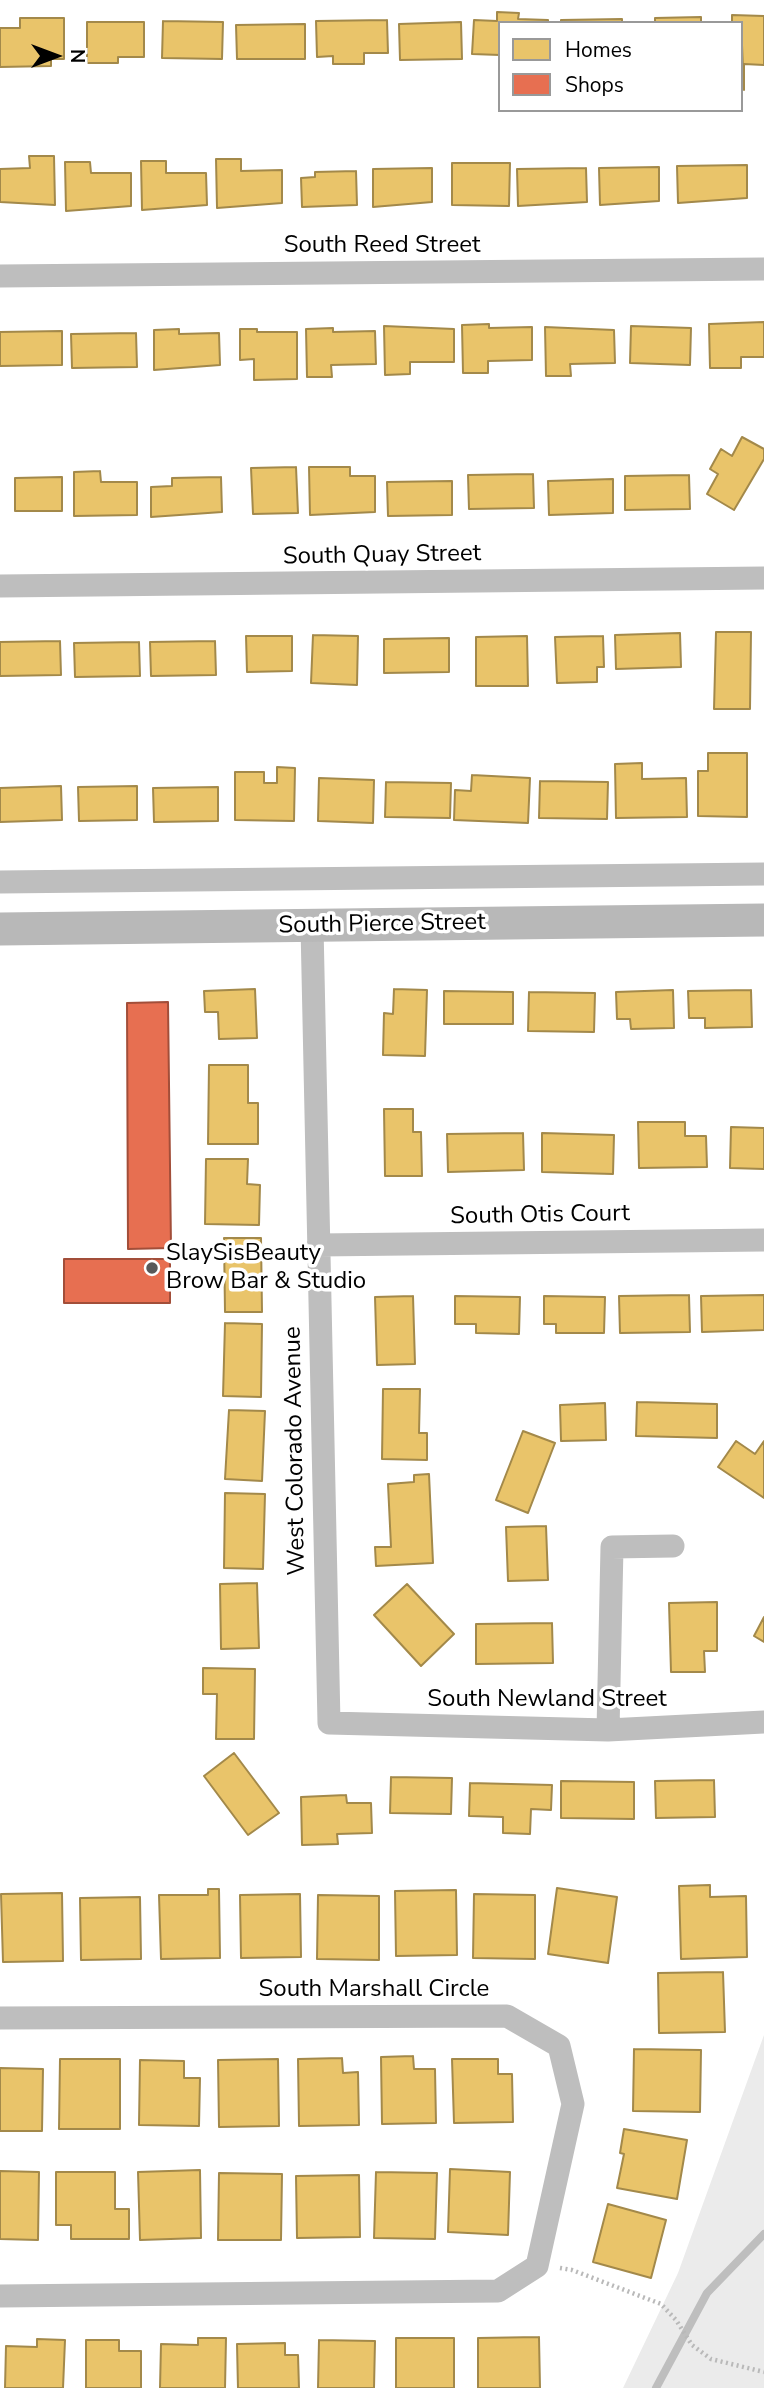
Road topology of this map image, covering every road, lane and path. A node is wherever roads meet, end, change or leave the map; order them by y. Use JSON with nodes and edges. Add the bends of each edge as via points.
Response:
{"nodes":[{"id":1,"x":764,"y":270,"type":"edge"},
{"id":2,"x":0,"y":276,"type":"edge"},
{"id":3,"x":764,"y":578,"type":"edge"},
{"id":4,"x":0,"y":586,"type":"edge"},
{"id":5,"x":764,"y":874,"type":"edge"},
{"id":6,"x":0,"y":882,"type":"edge"},
{"id":7,"x":764,"y":920,"type":"edge"},
{"id":8,"x":312,"y":926,"type":"junction"},
{"id":9,"x":0,"y":929,"type":"edge"},
{"id":10,"x":764,"y":1240,"type":"edge"},
{"id":11,"x":317,"y":1245,"type":"junction"},
{"id":12,"x":673,"y":1546,"type":"dead end"},
{"id":13,"x":764,"y":1722,"type":"edge"},
{"id":14,"x":329,"y":1723,"type":"joint"},
{"id":15,"x":608,"y":1730,"type":"junction"},
{"id":16,"x":0,"y":2018,"type":"edge"},
{"id":17,"x":537,"y":2266,"type":"junction"},
{"id":18,"x":0,"y":2295,"type":"edge"},
{"id":19,"x":764,"y":2372,"type":"edge"}],
"edges":[{"from":1,"to":2,"type":"street","name":"South Reed Street"},
{"from":3,"to":4,"type":"street","name":"South Quay Street"},
{"from":5,"to":6,"type":"street","name":"South Pierce Street"},
{"from":7,"to":8,"type":"street","name":"South Pierce Street"},
{"from":8,"to":9,"type":"street","name":"South Pierce Street"},
{"from":8,"to":11,"type":"street","name":"West Colorado Avenue"},
{"from":10,"to":11,"type":"street","name":"South Otis Court"},
{"from":11,"to":14,"type":"street","name":"West Colorado Avenue"},
{"from":12,"to":15,"type":"street","via":[[612,1547]]},
{"from":13,"to":15,"type":"street","name":"South Newland Street"},
{"from":14,"to":15,"type":"street","name":"South Newland Street"},
{"from":16,"to":17,"type":"street","name":"South Marshall Circle","via":[[507,2016],[559,2046],[573,2104]]},
{"from":17,"to":18,"type":"street","via":[[498,2291]]},
{"from":17,"to":19,"type":"path","via":[[572,2270],[661,2304],[692,2345],[711,2359]]}]}
